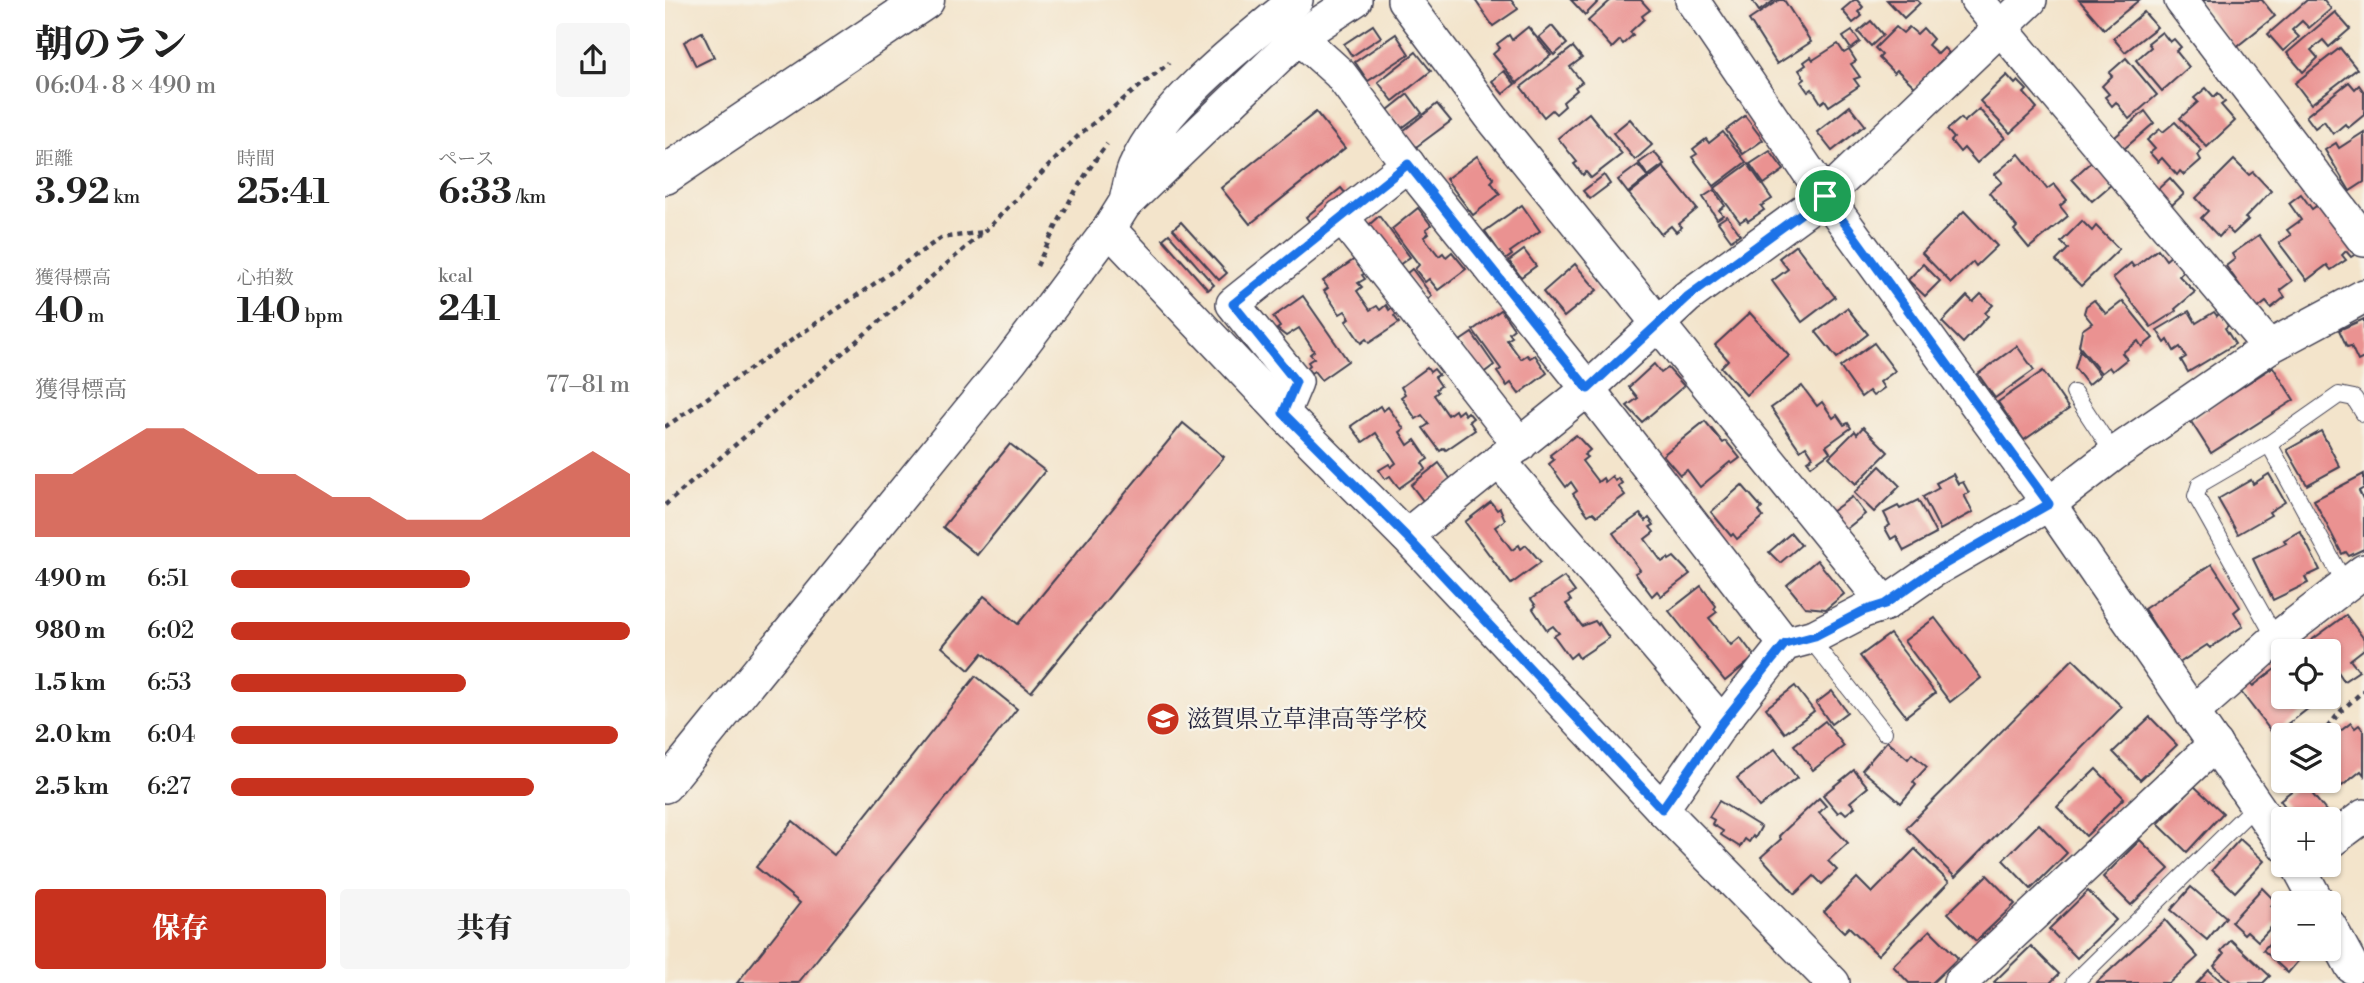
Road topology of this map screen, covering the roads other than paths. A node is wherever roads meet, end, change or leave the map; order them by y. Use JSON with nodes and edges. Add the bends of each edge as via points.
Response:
{"nodes":[{"id":1,"x":925,"y":0,"type":"edge"},
{"id":2,"x":1296,"y":0,"type":"edge"},
{"id":3,"x":1355,"y":0,"type":"edge"},
{"id":4,"x":1404,"y":0,"type":"edge"},
{"id":5,"x":1692,"y":0,"type":"edge"},
{"id":6,"x":1977,"y":0,"type":"edge"},
{"id":7,"x":2030,"y":0,"type":"edge"},
{"id":8,"x":2181,"y":0,"type":"edge"},
{"id":9,"x":2000,"y":30,"type":"junction"},
{"id":10,"x":1299,"y":37,"type":"junction"},
{"id":11,"x":1408,"y":164,"type":"junction"},
{"id":12,"x":665,"y":175,"type":"edge"},
{"id":13,"x":1825,"y":196,"type":"junction"},
{"id":14,"x":1341,"y":216,"type":"junction"},
{"id":15,"x":1117,"y":217,"type":"junction"},
{"id":16,"x":2364,"y":240,"type":"edge"},
{"id":17,"x":2364,"y":296,"type":"edge"},
{"id":18,"x":1658,"y":324,"type":"junction"},
{"id":19,"x":2269,"y":346,"type":"junction"},
{"id":20,"x":1588,"y":389,"type":"junction"},
{"id":21,"x":2074,"y":393,"type":"dead end"},
{"id":22,"x":1283,"y":413,"type":"junction"},
{"id":23,"x":2364,"y":414,"type":"edge"},
{"id":24,"x":2269,"y":444,"type":"junction"},
{"id":25,"x":1510,"y":453,"type":"junction"},
{"id":26,"x":2114,"y":454,"type":"junction"},
{"id":27,"x":2049,"y":504,"type":"junction"},
{"id":28,"x":1406,"y":536,"type":"junction"},
{"id":29,"x":2355,"y":577,"type":"edge"},
{"id":30,"x":1885,"y":604,"type":"junction"},
{"id":31,"x":2276,"y":639,"type":"joint"},
{"id":32,"x":1800,"y":640,"type":"junction"},
{"id":33,"x":2271,"y":643,"type":"edge"},
{"id":34,"x":2192,"y":713,"type":"junction"},
{"id":35,"x":1722,"y":723,"type":"junction"},
{"id":36,"x":1884,"y":732,"type":"dead end"},
{"id":37,"x":2214,"y":744,"type":"junction"},
{"id":38,"x":665,"y":786,"type":"edge"},
{"id":39,"x":2256,"y":805,"type":"junction"},
{"id":40,"x":1662,"y":809,"type":"junction"},
{"id":41,"x":2364,"y":816,"type":"edge"},
{"id":42,"x":2271,"y":826,"type":"edge"},
{"id":43,"x":2341,"y":833,"type":"edge"},
{"id":44,"x":2341,"y":949,"type":"edge"},
{"id":45,"x":2351,"y":969,"type":"edge"},
{"id":46,"x":1833,"y":983,"type":"edge"},
{"id":47,"x":1960,"y":983,"type":"edge"},
{"id":48,"x":2074,"y":983,"type":"edge"}],
"edges":[{"from":1,"to":12,"type":"street"},
{"from":2,"to":15,"type":"street","via":[[1247,39],[1166,116],[1136,164]]},
{"from":3,"to":10,"type":"street"},
{"from":4,"to":18,"type":"street","via":[[1492,118]]},
{"from":5,"to":13,"type":"street"},
{"from":6,"to":9,"type":"street"},
{"from":7,"to":9,"type":"street"},
{"from":8,"to":16,"type":"street"},
{"from":9,"to":13,"type":"street"},
{"from":9,"to":19,"type":"street"},
{"from":10,"to":11,"type":"street","via":[[1340,74]]},
{"from":10,"to":15,"type":"street"},
{"from":11,"to":14,"type":"street"},
{"from":11,"to":20,"type":"street"},
{"from":13,"to":18,"type":"street","via":[[1687,297]]},
{"from":13,"to":27,"type":"street"},
{"from":14,"to":22,"type":"street","via":[[1233,304],[1296,382]]},
{"from":14,"to":25,"type":"street"},
{"from":15,"to":22,"type":"street"},
{"from":15,"to":38,"type":"street","via":[[1011,360]]},
{"from":17,"to":19,"type":"street"},
{"from":18,"to":20,"type":"street"},
{"from":18,"to":30,"type":"street"},
{"from":19,"to":26,"type":"street"},
{"from":20,"to":25,"type":"street"},
{"from":20,"to":32,"type":"street"},
{"from":21,"to":26,"type":"lane"},
{"from":22,"to":28,"type":"street"},
{"from":23,"to":24,"type":"lane","via":[[2354,398],[2339,395]]},
{"from":24,"to":29,"type":"lane"},
{"from":24,"to":31,"type":"lane","via":[[2200,484],[2196,496]]},
{"from":25,"to":28,"type":"street"},
{"from":25,"to":35,"type":"street"},
{"from":26,"to":27,"type":"street"},
{"from":27,"to":30,"type":"street"},
{"from":27,"to":34,"type":"street"},
{"from":28,"to":40,"type":"street"},
{"from":29,"to":31,"type":"street"},
{"from":30,"to":32,"type":"street"},
{"from":32,"to":35,"type":"street"},
{"from":32,"to":36,"type":"lane","via":[[1819,650]]},
{"from":33,"to":34,"type":"street"},
{"from":34,"to":37,"type":"street"},
{"from":35,"to":40,"type":"street"},
{"from":37,"to":39,"type":"street"},
{"from":37,"to":47,"type":"street"},
{"from":39,"to":42,"type":"street"},
{"from":39,"to":48,"type":"lane"},
{"from":40,"to":46,"type":"street"},
{"from":41,"to":43,"type":"street"},
{"from":44,"to":45,"type":"street"}]}
